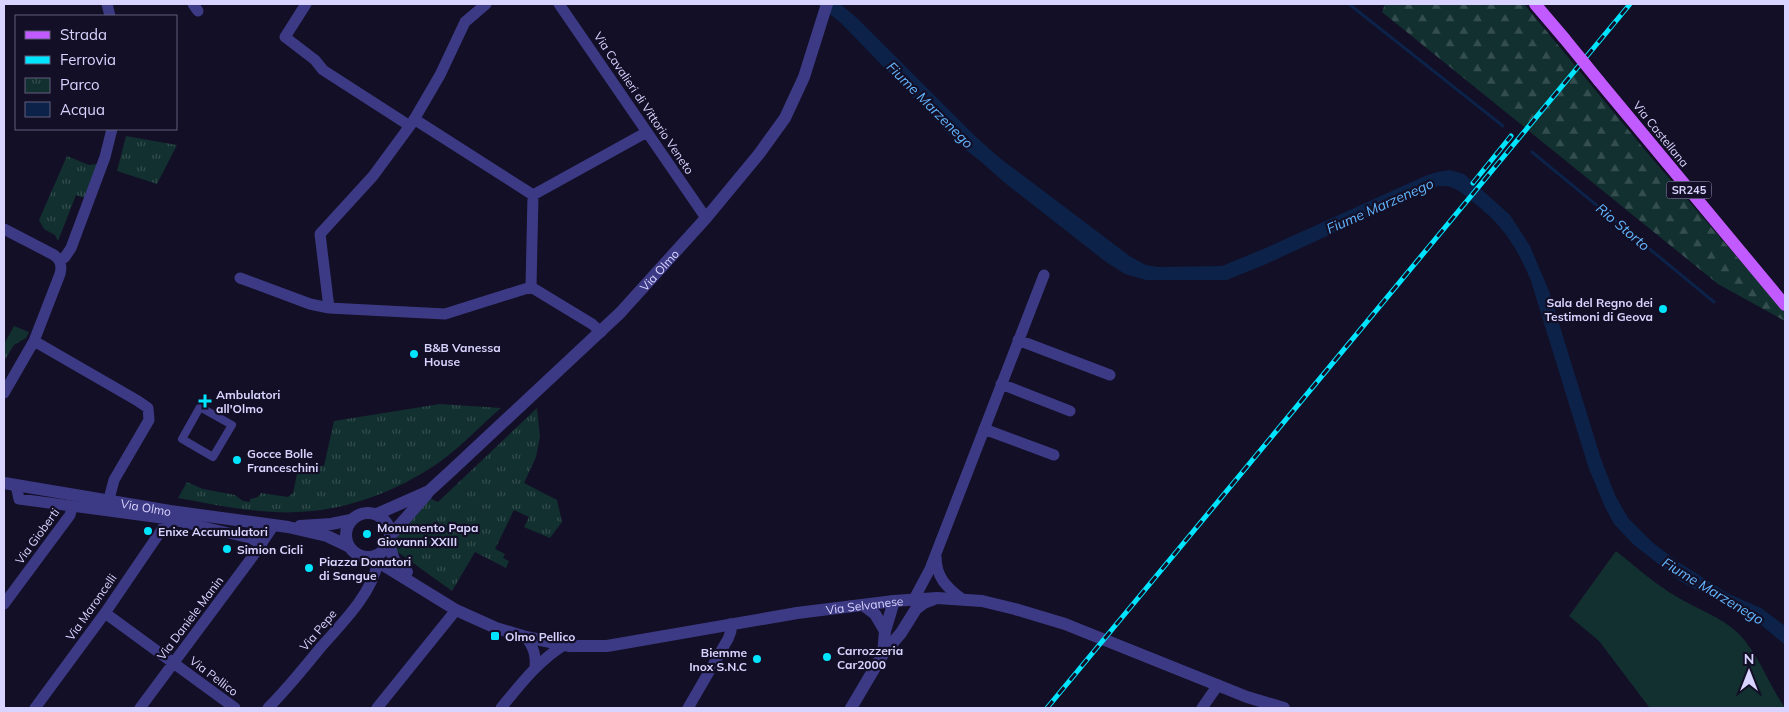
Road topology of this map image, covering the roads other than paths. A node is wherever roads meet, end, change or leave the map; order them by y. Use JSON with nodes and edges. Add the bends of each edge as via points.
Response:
{"nodes":[{"id":1,"x":306,"y":4,"type":"edge"},
{"id":2,"x":486,"y":4,"type":"edge"},
{"id":3,"x":559,"y":4,"type":"edge"},
{"id":4,"x":827,"y":4,"type":"edge"},
{"id":5,"x":1535,"y":4,"type":"edge"},
{"id":6,"x":412,"y":123,"type":"junction"},
{"id":7,"x":112,"y":130,"type":"edge"},
{"id":8,"x":647,"y":132,"type":"junction"},
{"id":9,"x":533,"y":195,"type":"junction"},
{"id":10,"x":706,"y":218,"type":"junction"},
{"id":11,"x":4,"y":229,"type":"edge"},
{"id":12,"x":60,"y":261,"type":"junction"},
{"id":13,"x":1044,"y":275,"type":"dead end"},
{"id":14,"x":240,"y":278,"type":"dead end"},
{"id":15,"x":531,"y":287,"type":"junction"},
{"id":16,"x":1785,"y":305,"type":"edge"},
{"id":17,"x":330,"y":308,"type":"junction"},
{"id":18,"x":601,"y":332,"type":"junction"},
{"id":19,"x":1018,"y":340,"type":"junction"},
{"id":20,"x":34,"y":341,"type":"junction"},
{"id":21,"x":1110,"y":374,"type":"dead end"},
{"id":22,"x":1001,"y":384,"type":"junction"},
{"id":23,"x":4,"y":393,"type":"edge"},
{"id":24,"x":200,"y":407,"type":"joint"},
{"id":25,"x":1070,"y":411,"type":"dead end"},
{"id":26,"x":984,"y":429,"type":"junction"},
{"id":27,"x":1054,"y":455,"type":"dead end"},
{"id":28,"x":10,"y":484,"type":"edge"},
{"id":29,"x":429,"y":491,"type":"junction"},
{"id":30,"x":109,"y":499,"type":"junction"},
{"id":31,"x":72,"y":507,"type":"junction"},
{"id":32,"x":377,"y":514,"type":"junction"},
{"id":33,"x":170,"y":515,"type":"junction"},
{"id":34,"x":351,"y":520,"type":"junction"},
{"id":35,"x":274,"y":525,"type":"junction"},
{"id":36,"x":288,"y":527,"type":"junction"},
{"id":37,"x":390,"y":540,"type":"junction"},
{"id":38,"x":262,"y":544,"type":"junction"},
{"id":39,"x":348,"y":546,"type":"junction"},
{"id":40,"x":936,"y":554,"type":"junction"},
{"id":41,"x":374,"y":560,"type":"junction"},
{"id":42,"x":437,"y":598,"type":"junction"},
{"id":43,"x":937,"y":598,"type":"junction"},
{"id":44,"x":914,"y":599,"type":"junction"},
{"id":45,"x":962,"y":599,"type":"junction"},
{"id":46,"x":894,"y":602,"type":"junction"},
{"id":47,"x":4,"y":604,"type":"edge"},
{"id":48,"x":863,"y":605,"type":"junction"},
{"id":49,"x":456,"y":610,"type":"junction"},
{"id":50,"x":105,"y":613,"type":"junction"},
{"id":51,"x":730,"y":624,"type":"junction"},
{"id":52,"x":885,"y":631,"type":"junction"},
{"id":53,"x":900,"y":633,"type":"junction"},
{"id":54,"x":526,"y":637,"type":"junction"},
{"id":55,"x":549,"y":642,"type":"junction"},
{"id":56,"x":564,"y":645,"type":"junction"},
{"id":57,"x":883,"y":654,"type":"junction"},
{"id":58,"x":174,"y":663,"type":"junction"},
{"id":59,"x":535,"y":668,"type":"junction"},
{"id":60,"x":1218,"y":685,"type":"junction"},
{"id":61,"x":34,"y":708,"type":"edge"},
{"id":62,"x":140,"y":708,"type":"edge"},
{"id":63,"x":235,"y":708,"type":"edge"},
{"id":64,"x":268,"y":708,"type":"edge"},
{"id":65,"x":376,"y":708,"type":"edge"},
{"id":66,"x":501,"y":708,"type":"edge"},
{"id":67,"x":688,"y":708,"type":"edge"},
{"id":68,"x":851,"y":708,"type":"edge"},
{"id":69,"x":1202,"y":708,"type":"edge"},
{"id":70,"x":1279,"y":708,"type":"edge"}],
"edges":[{"from":1,"to":6,"type":"street","via":[[285,37],[323,70]]},
{"from":2,"to":6,"type":"street","via":[[464,22],[440,75]]},
{"from":3,"to":8,"type":"street","name":"Via Cavalieri di Vittorio Veneto"},
{"from":4,"to":10,"type":"street","name":"Via Olmo","via":[[804,77],[785,118]]},
{"from":5,"to":16,"type":"main road","name":"Via Castellana","number":"SR245","bridge":true},
{"from":6,"to":9,"type":"street"},
{"from":6,"to":17,"type":"street","via":[[373,176],[320,234]]},
{"from":7,"to":12,"type":"street","via":[[71,248]]},
{"from":8,"to":9,"type":"street"},
{"from":8,"to":10,"type":"street","name":"Via Cavalieri di Vittorio Veneto"},
{"from":9,"to":15,"type":"street"},
{"from":10,"to":18,"type":"street","name":"Via Olmo"},
{"from":11,"to":12,"type":"street"},
{"from":12,"to":20,"type":"street","via":[[60,274]]},
{"from":13,"to":19,"type":"street"},
{"from":14,"to":17,"type":"street","via":[[310,304]]},
{"from":15,"to":17,"type":"street","via":[[445,314]]},
{"from":15,"to":18,"type":"street"},
{"from":18,"to":29,"type":"street","name":"Via Olmo"},
{"from":19,"to":21,"type":"street"},
{"from":19,"to":22,"type":"street"},
{"from":20,"to":23,"type":"street"},
{"from":20,"to":30,"type":"street","via":[[148,408],[149,420],[114,480]]},
{"from":22,"to":25,"type":"street"},
{"from":22,"to":26,"type":"street"},
{"from":24,"to":24,"type":"street","via":[[232,425],[213,457],[182,438]]},
{"from":26,"to":27,"type":"street"},
{"from":26,"to":40,"type":"street"},
{"from":28,"to":30,"type":"street","name":"Via Olmo"},
{"from":28,"to":31,"type":"street","name":"Via Olmo","via":[[19,499]]},
{"from":29,"to":32,"type":"street","name":"Via Olmo"},
{"from":29,"to":37,"type":"street","name":"Via Olmo"},
{"from":30,"to":33,"type":"street","name":"Via Olmo"},
{"from":31,"to":33,"type":"street","name":"Via Olmo"},
{"from":31,"to":47,"type":"street","name":"Via Gioberti","via":[[70,515]]},
{"from":32,"to":34,"type":"street","name":"Via Olmo","via":[[363,513]]},
{"from":32,"to":37,"type":"street","via":[[387,522]]},
{"from":33,"to":35,"type":"street","name":"Via Olmo"},
{"from":33,"to":38,"type":"street","name":"Via Olmo"},
{"from":33,"to":50,"type":"street","name":"Via Maroncelli"},
{"from":34,"to":36,"type":"street","name":"Via Olmo"},
{"from":34,"to":39,"type":"street","via":[[346,532]]},
{"from":35,"to":36,"type":"street","name":"Via Olmo"},
{"from":35,"to":38,"type":"street","name":"Via Daniele Manin"},
{"from":36,"to":39,"type":"street","name":"Via Olmo","via":[[324,535]]},
{"from":37,"to":41,"type":"street","name":"Via Olmo"},
{"from":37,"to":42,"type":"street","name":"Via Selvanese","via":[[394,560]]},
{"from":38,"to":58,"type":"street","name":"Via Daniele Manin"},
{"from":39,"to":41,"type":"street","name":"Via Olmo","via":[[357,555]]},
{"from":40,"to":44,"type":"street"},
{"from":40,"to":45,"type":"street","via":[[938,574],[943,583]]},
{"from":41,"to":42,"type":"street","name":"Via Selvanese"},
{"from":41,"to":64,"type":"street","name":"Via Pepe","via":[[374,576],[358,603]]},
{"from":42,"to":49,"type":"street","name":"Via Selvanese"},
{"from":43,"to":44,"type":"street","name":"Via Selvanese"},
{"from":43,"to":45,"type":"street","name":"Via Selvanese"},
{"from":43,"to":53,"type":"street","via":[[920,606]]},
{"from":44,"to":46,"type":"street","name":"Via Selvanese"},
{"from":45,"to":60,"type":"street","name":"Via Selvanese","via":[[998,604],[1065,624]]},
{"from":46,"to":48,"type":"street","name":"Via Selvanese"},
{"from":46,"to":52,"type":"street"},
{"from":46,"to":53,"type":"street","via":[[902,618]]},
{"from":48,"to":51,"type":"street","name":"Via Selvanese"},
{"from":48,"to":52,"type":"street","via":[[875,614]]},
{"from":49,"to":54,"type":"street","name":"Via Selvanese"},
{"from":49,"to":65,"type":"street"},
{"from":50,"to":58,"type":"street","name":"Via Pellico"},
{"from":50,"to":61,"type":"street","name":"Via Maroncelli"},
{"from":51,"to":56,"type":"street","name":"Via Selvanese","via":[[607,646]]},
{"from":51,"to":67,"type":"street","via":[[728,639]]},
{"from":52,"to":57,"type":"street"},
{"from":53,"to":57,"type":"street"},
{"from":54,"to":55,"type":"street","name":"Via Selvanese"},
{"from":54,"to":59,"type":"street","via":[[534,649]]},
{"from":55,"to":56,"type":"street","name":"Via Selvanese"},
{"from":55,"to":59,"type":"street"},
{"from":56,"to":59,"type":"street"},
{"from":57,"to":68,"type":"street"},
{"from":58,"to":62,"type":"street","name":"Via Daniele Manin"},
{"from":58,"to":63,"type":"street","name":"Via Pellico"},
{"from":59,"to":66,"type":"street"},
{"from":60,"to":69,"type":"street"},
{"from":60,"to":70,"type":"street","name":"Via Selvanese"}]}
